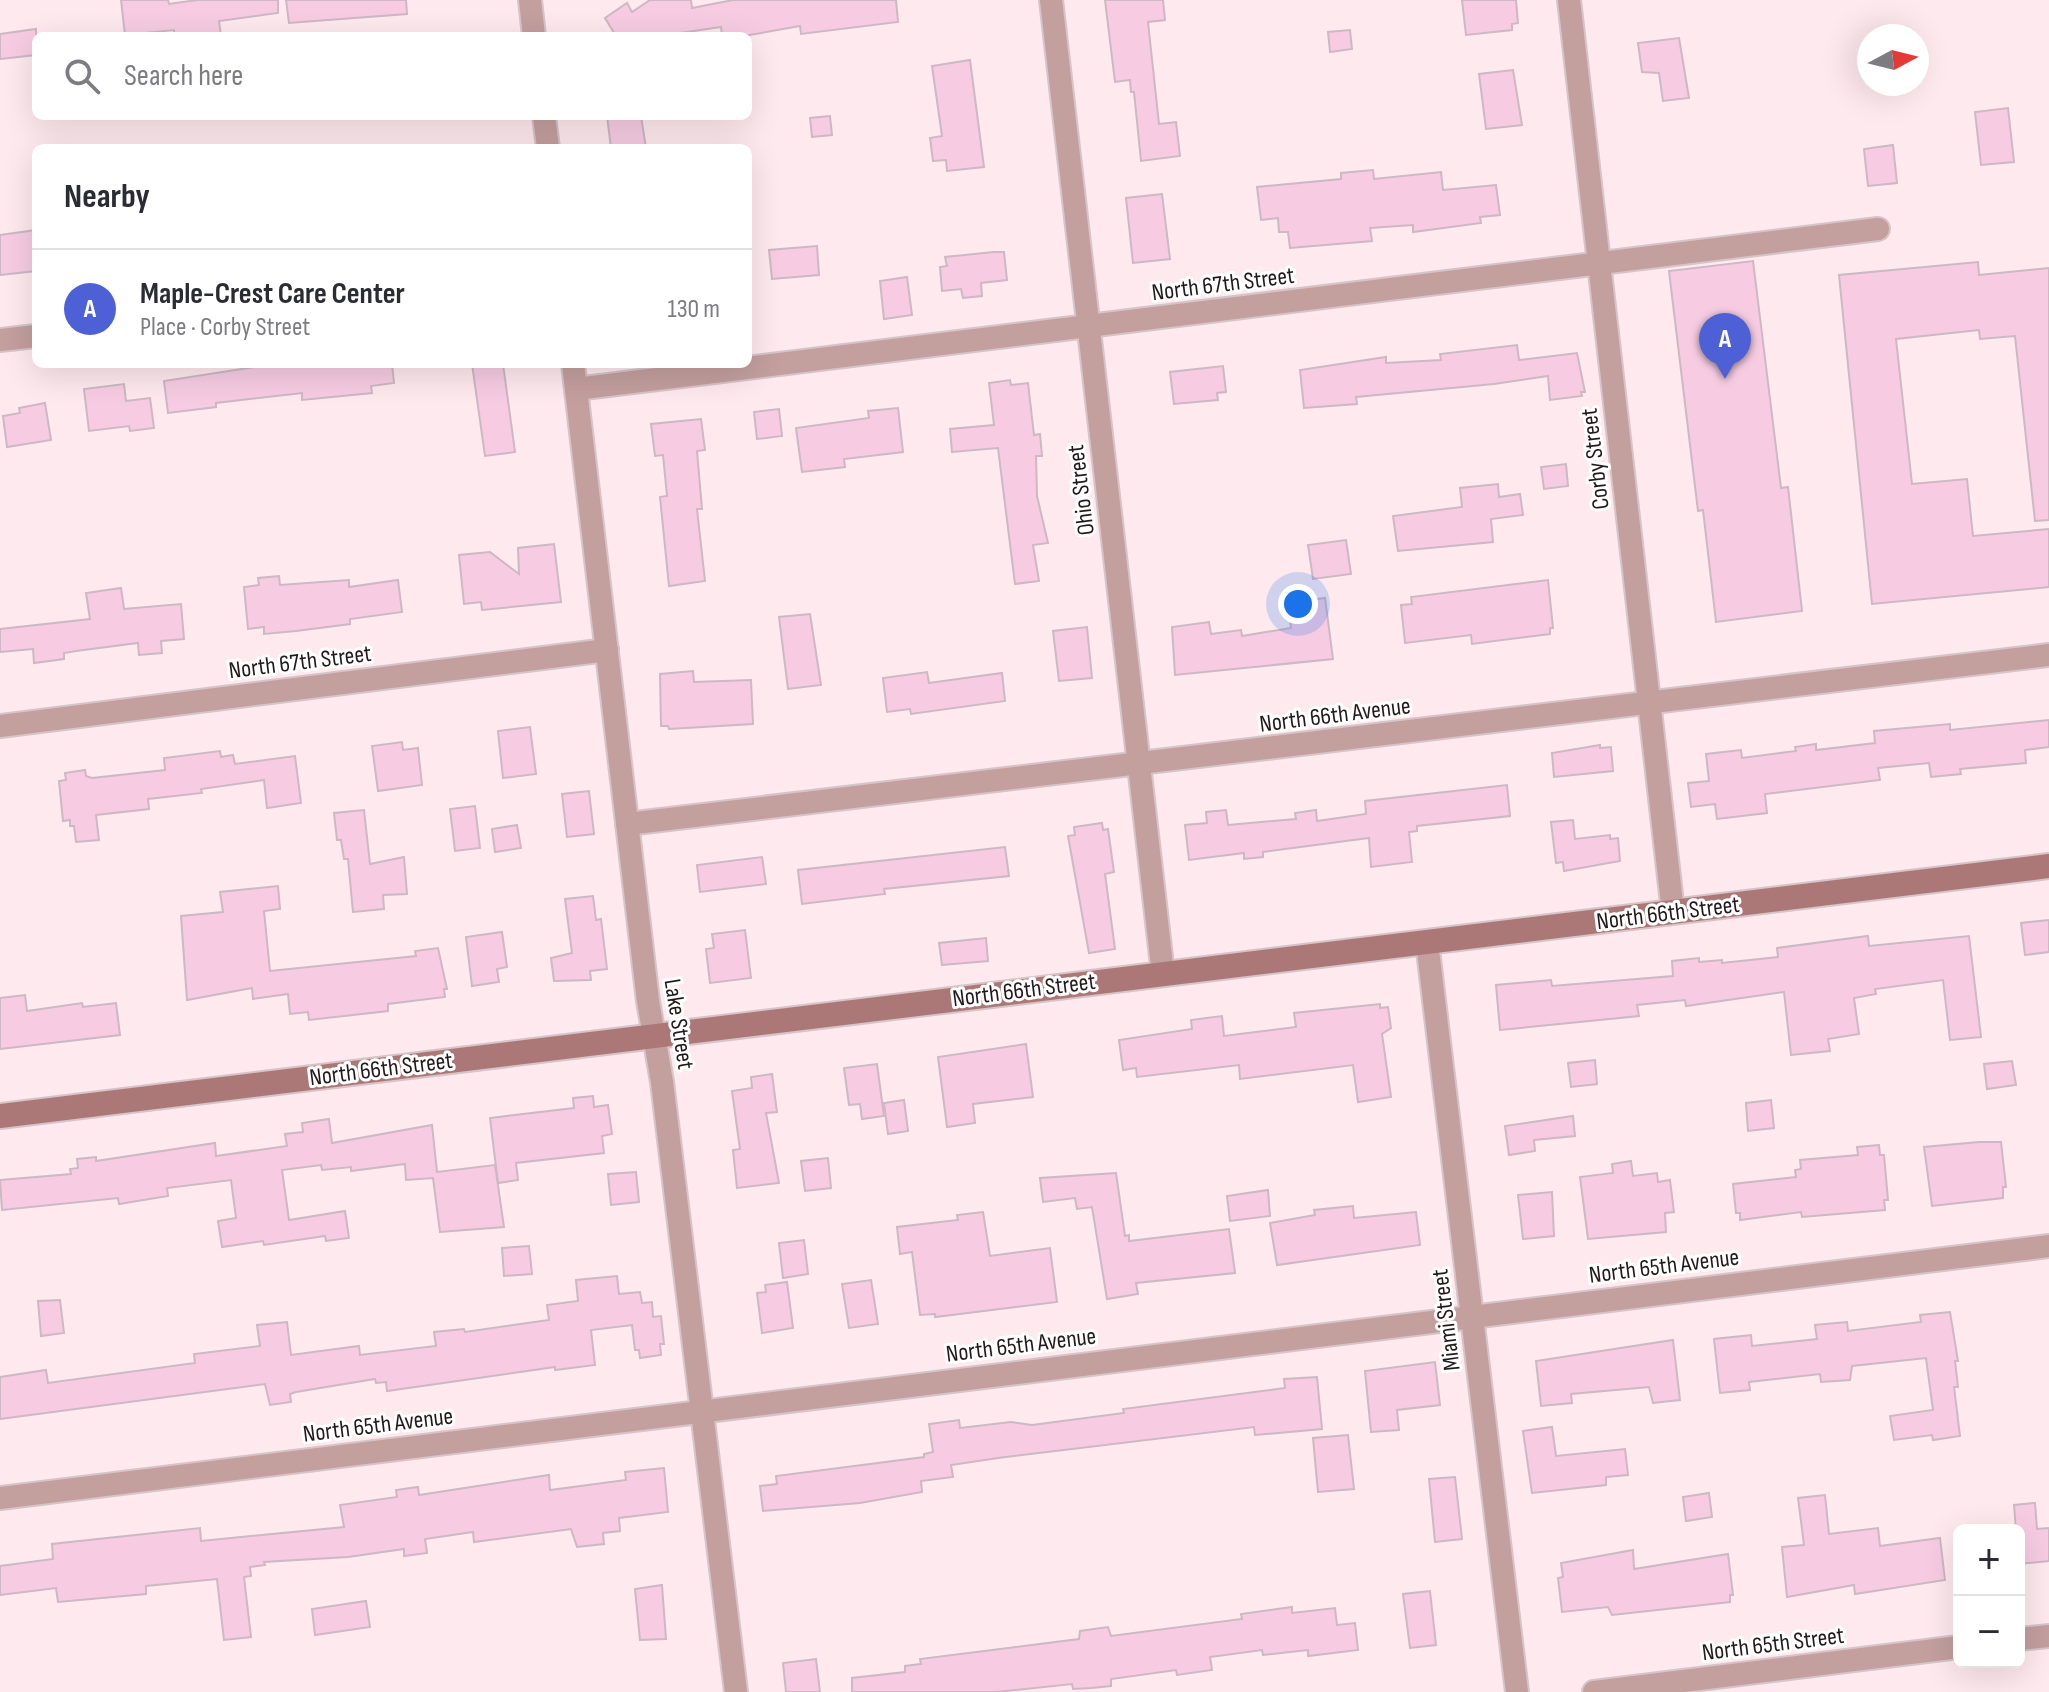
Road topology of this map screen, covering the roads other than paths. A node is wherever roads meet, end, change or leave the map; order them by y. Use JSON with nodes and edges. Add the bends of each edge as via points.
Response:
{"nodes":[{"id":1,"x":530,"y":0,"type":"edge"},
{"id":2,"x":1051,"y":0,"type":"edge"},
{"id":3,"x":1569,"y":0,"type":"edge"},
{"id":4,"x":534,"y":32,"type":"edge"},
{"id":5,"x":544,"y":120,"type":"edge"},
{"id":6,"x":548,"y":144,"type":"edge"},
{"id":7,"x":1878,"y":229,"type":"dead end"},
{"id":8,"x":1599,"y":263,"type":"junction"},
{"id":9,"x":1088,"y":327,"type":"junction"},
{"id":10,"x":32,"y":336,"type":"edge"},
{"id":11,"x":0,"y":340,"type":"edge"},
{"id":12,"x":573,"y":368,"type":"edge"},
{"id":13,"x":749,"y":368,"type":"edge"},
{"id":14,"x":752,"y":368,"type":"edge"},
{"id":15,"x":576,"y":389,"type":"junction"},
{"id":16,"x":607,"y":650,"type":"junction"},
{"id":17,"x":2049,"y":655,"type":"edge"},
{"id":18,"x":1650,"y":704,"type":"junction"},
{"id":19,"x":0,"y":726,"type":"edge"},
{"id":20,"x":1139,"y":764,"type":"junction"},
{"id":21,"x":627,"y":824,"type":"junction"},
{"id":22,"x":2049,"y":866,"type":"edge"},
{"id":23,"x":1673,"y":912,"type":"junction"},
{"id":24,"x":1427,"y":942,"type":"junction"},
{"id":25,"x":1163,"y":974,"type":"junction"},
{"id":26,"x":654,"y":1035,"type":"junction"},
{"id":27,"x":0,"y":1116,"type":"edge"},
{"id":28,"x":2049,"y":1246,"type":"edge"},
{"id":29,"x":1472,"y":1316,"type":"junction"},
{"id":30,"x":703,"y":1411,"type":"junction"},
{"id":31,"x":0,"y":1498,"type":"edge"},
{"id":32,"x":2049,"y":1636,"type":"edge"},
{"id":33,"x":2025,"y":1638,"type":"edge"},
{"id":34,"x":1953,"y":1648,"type":"edge"},
{"id":35,"x":736,"y":1692,"type":"edge"},
{"id":36,"x":1517,"y":1692,"type":"edge"},
{"id":37,"x":1594,"y":1692,"type":"edge"}],
"edges":[{"from":1,"to":4,"type":"street"},
{"from":2,"to":9,"type":"street","name":"Ohio Street"},
{"from":3,"to":8,"type":"street","name":"Corby Street"},
{"from":5,"to":6,"type":"street"},
{"from":7,"to":8,"type":"street","name":"North 67th Street"},
{"from":8,"to":9,"type":"street","name":"North 67th Street"},
{"from":8,"to":18,"type":"street","name":"Corby Street"},
{"from":9,"to":14,"type":"street","name":"North 67th Street"},
{"from":9,"to":20,"type":"street","name":"Ohio Street"},
{"from":10,"to":11,"type":"street"},
{"from":12,"to":15,"type":"street","name":"Lake Street"},
{"from":13,"to":15,"type":"street","name":"North 67th Street"},
{"from":15,"to":16,"type":"street","name":"Lake Street"},
{"from":16,"to":19,"type":"street","name":"North 67th Street"},
{"from":16,"to":21,"type":"street","name":"Lake Street"},
{"from":17,"to":18,"type":"street","name":"North 66th Avenue"},
{"from":18,"to":20,"type":"street","name":"North 66th Avenue"},
{"from":18,"to":23,"type":"street","name":"Corby Street"},
{"from":20,"to":21,"type":"street","name":"North 66th Avenue"},
{"from":20,"to":25,"type":"street","name":"Ohio Street"},
{"from":21,"to":26,"type":"street","name":"Lake Street"},
{"from":22,"to":23,"type":"street","name":"North 66th Street"},
{"from":23,"to":24,"type":"street","name":"North 66th Street"},
{"from":24,"to":25,"type":"street","name":"North 66th Street"},
{"from":24,"to":29,"type":"street","name":"Miami Street"},
{"from":25,"to":26,"type":"street","name":"North 66th Street"},
{"from":26,"to":27,"type":"street","name":"North 66th Street"},
{"from":26,"to":30,"type":"street","name":"Lake Street"},
{"from":28,"to":29,"type":"street","name":"North 65th Avenue"},
{"from":29,"to":30,"type":"street","name":"North 65th Avenue"},
{"from":29,"to":36,"type":"street","name":"Miami Street"},
{"from":30,"to":31,"type":"street","name":"North 65th Avenue"},
{"from":30,"to":35,"type":"street","name":"Lake Street"},
{"from":32,"to":33,"type":"street"},
{"from":34,"to":37,"type":"street","name":"North 65th Street"}]}
